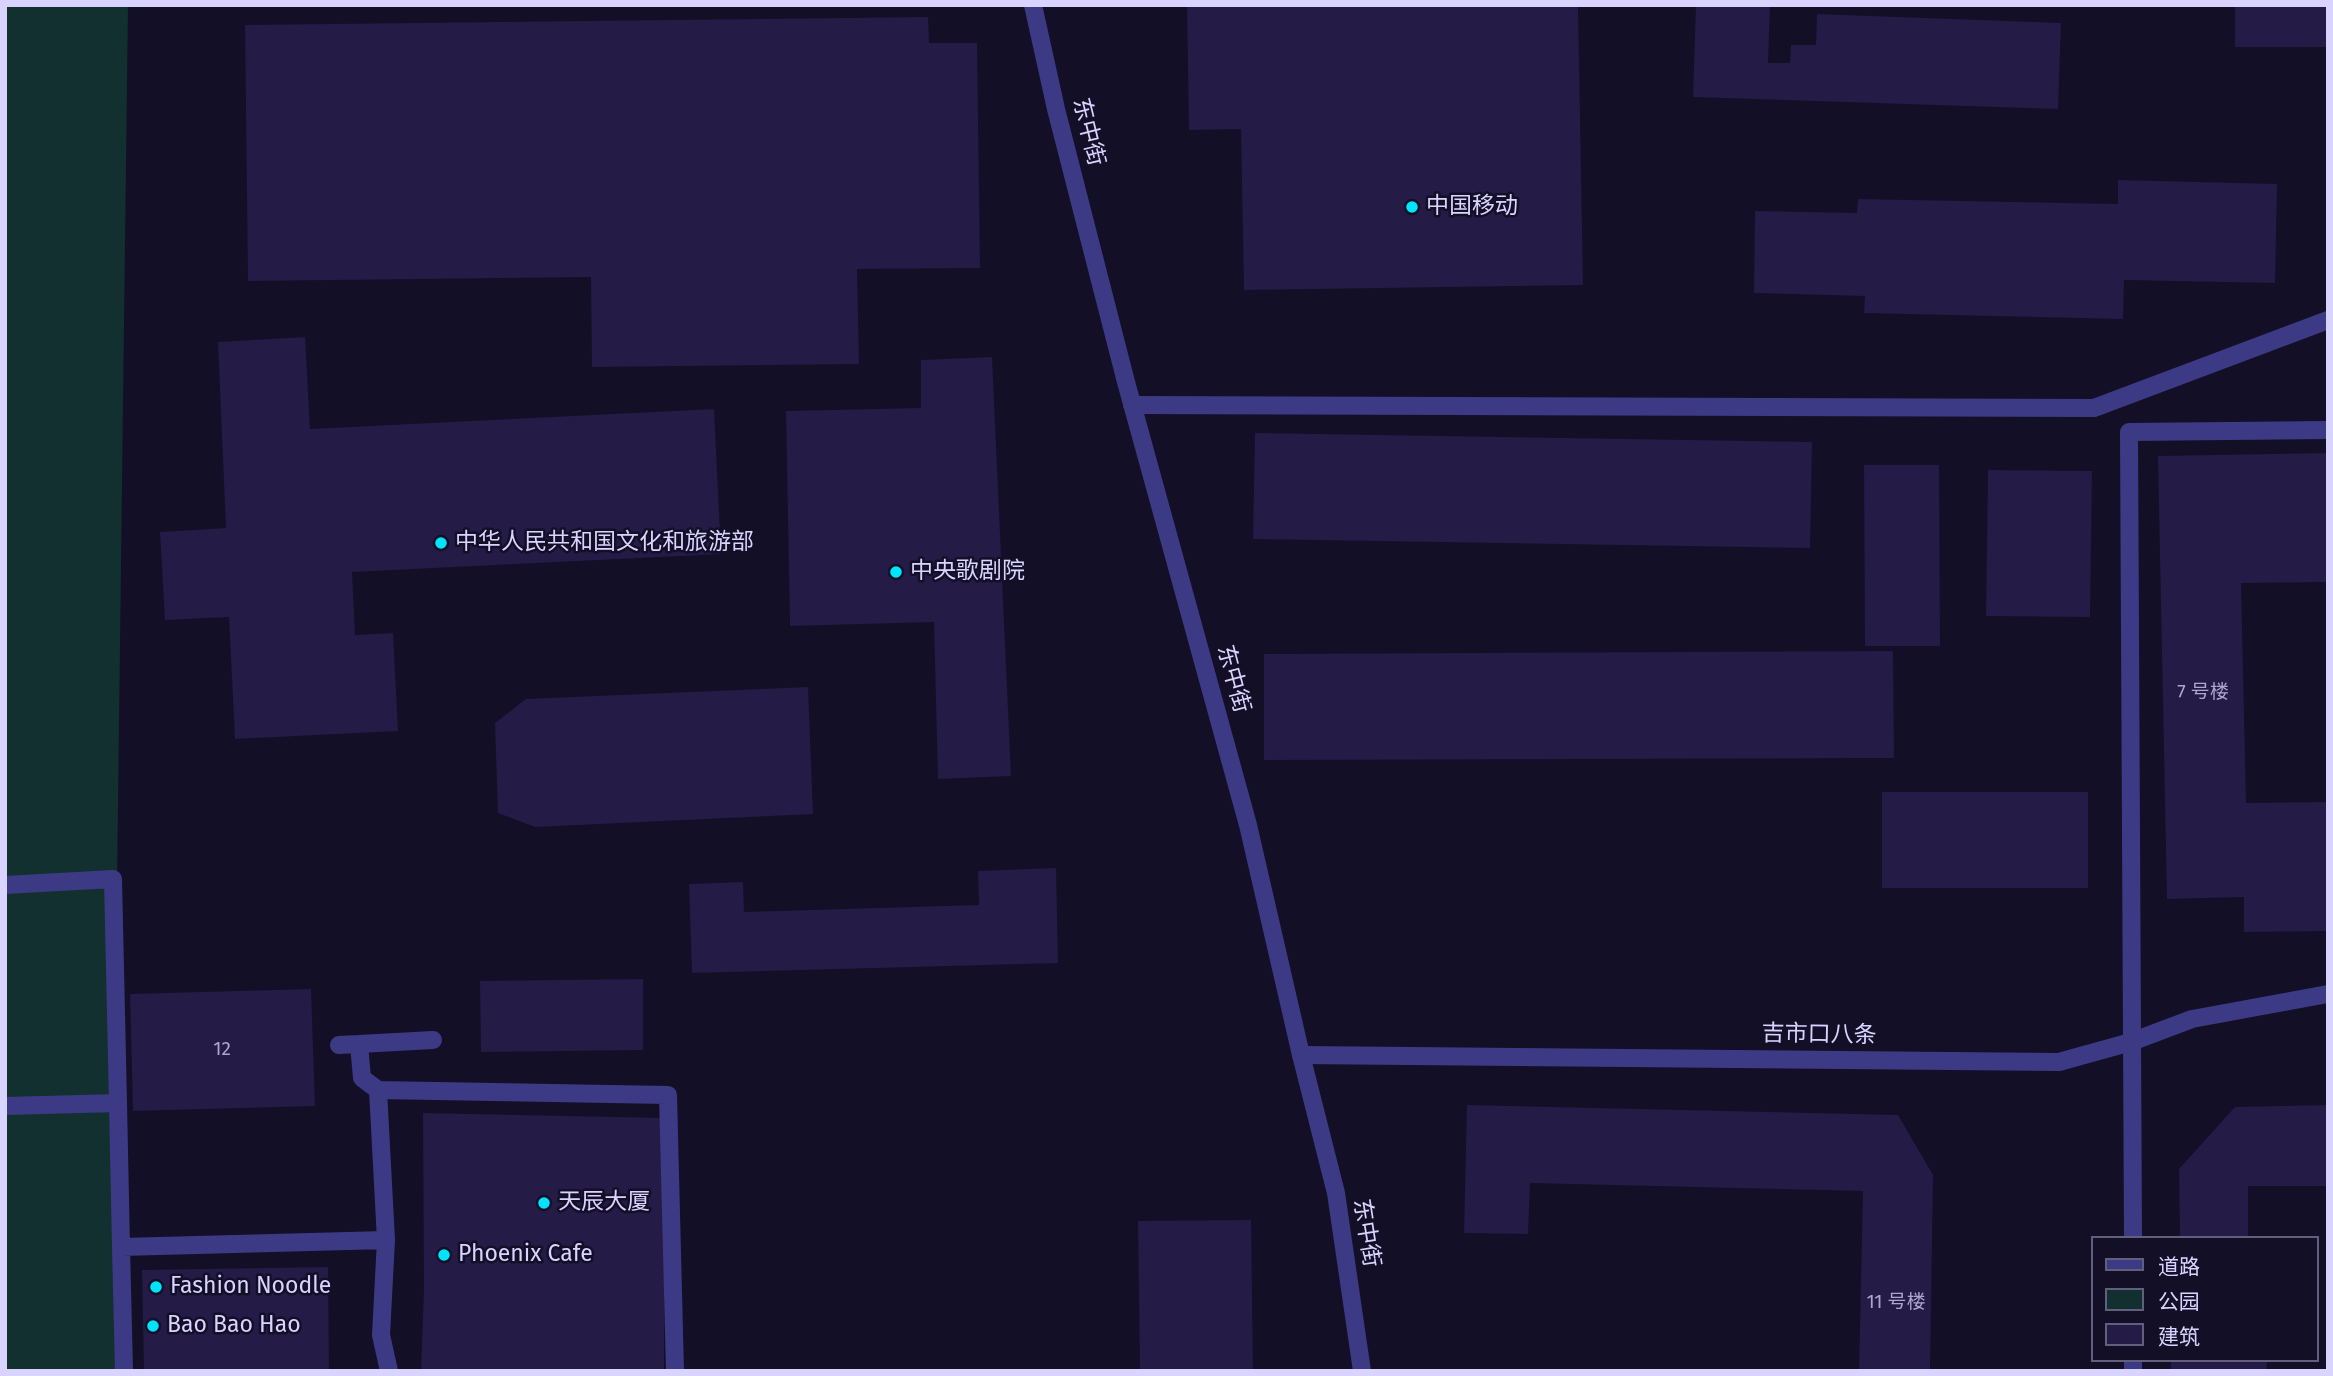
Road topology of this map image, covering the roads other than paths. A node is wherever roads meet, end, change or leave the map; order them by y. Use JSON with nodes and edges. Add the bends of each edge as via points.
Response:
{"nodes":[{"id":1,"x":1033,"y":5,"type":"edge"},
{"id":2,"x":2328,"y":320,"type":"edge"},
{"id":3,"x":1132,"y":405,"type":"junction"},
{"id":4,"x":2328,"y":430,"type":"edge"},
{"id":5,"x":5,"y":885,"type":"edge"},
{"id":6,"x":2328,"y":994,"type":"edge"},
{"id":7,"x":433,"y":1040,"type":"dead end"},
{"id":8,"x":2132,"y":1042,"type":"junction"},
{"id":9,"x":359,"y":1044,"type":"junction"},
{"id":10,"x":339,"y":1045,"type":"dead end"},
{"id":11,"x":1301,"y":1055,"type":"junction"},
{"id":12,"x":378,"y":1090,"type":"junction"},
{"id":13,"x":118,"y":1103,"type":"junction"},
{"id":14,"x":5,"y":1106,"type":"edge"},
{"id":15,"x":2133,"y":1236,"type":"edge"},
{"id":16,"x":386,"y":1240,"type":"junction"},
{"id":17,"x":121,"y":1247,"type":"junction"},
{"id":18,"x":124,"y":1371,"type":"edge"},
{"id":19,"x":389,"y":1371,"type":"edge"},
{"id":20,"x":675,"y":1371,"type":"edge"},
{"id":21,"x":1362,"y":1371,"type":"edge"}],
"edges":[{"from":1,"to":3,"type":"street","name":"东中街"},
{"from":2,"to":3,"type":"street","via":[[2094,408]]},
{"from":3,"to":11,"type":"street","name":"东中街","via":[[1248,825]]},
{"from":4,"to":8,"type":"street","via":[[2129,432]]},
{"from":5,"to":13,"type":"street","via":[[113,878]]},
{"from":6,"to":8,"type":"street","name":"吉市口八条","via":[[2192,1019]]},
{"from":7,"to":9,"type":"street"},
{"from":8,"to":11,"type":"street","name":"吉市口八条","via":[[2059,1062]]},
{"from":8,"to":15,"type":"street"},
{"from":9,"to":10,"type":"street"},
{"from":9,"to":12,"type":"street","via":[[362,1078]]},
{"from":11,"to":21,"type":"street","name":"东中街","via":[[1336,1193]]},
{"from":12,"to":16,"type":"street"},
{"from":12,"to":20,"type":"street","via":[[668,1095]]},
{"from":13,"to":14,"type":"street"},
{"from":13,"to":17,"type":"street"},
{"from":16,"to":17,"type":"street"},
{"from":16,"to":19,"type":"street","via":[[381,1335]]},
{"from":17,"to":18,"type":"street"}]}
